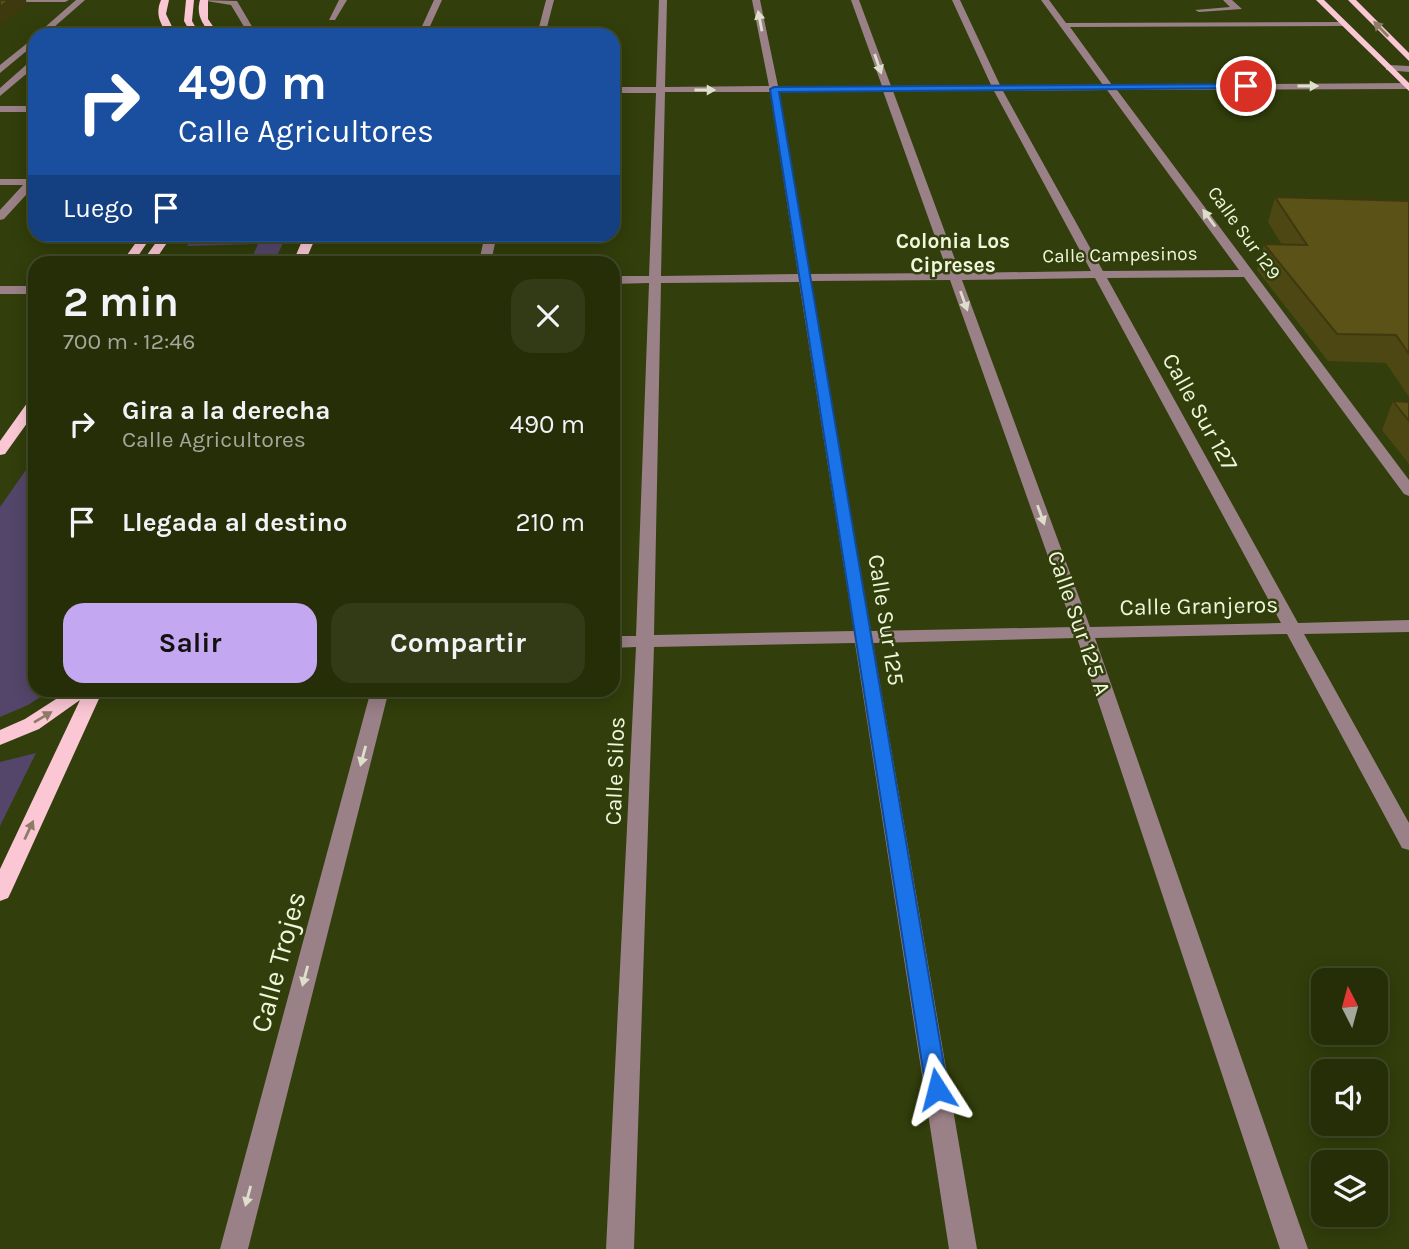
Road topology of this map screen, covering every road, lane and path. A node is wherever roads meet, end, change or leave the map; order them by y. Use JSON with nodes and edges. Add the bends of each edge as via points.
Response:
{"nodes":[{"id":1,"x":0,"y":0,"type":"edge"},
{"id":2,"x":65,"y":0,"type":"edge"},
{"id":3,"x":81,"y":0,"type":"edge"},
{"id":4,"x":165,"y":0,"type":"edge"},
{"id":5,"x":190,"y":0,"type":"edge"},
{"id":6,"x":204,"y":0,"type":"edge"},
{"id":7,"x":343,"y":0,"type":"edge"},
{"id":8,"x":439,"y":0,"type":"edge"},
{"id":9,"x":550,"y":0,"type":"edge"},
{"id":10,"x":663,"y":0,"type":"edge"},
{"id":11,"x":756,"y":0,"type":"edge"},
{"id":12,"x":855,"y":0,"type":"edge"},
{"id":13,"x":956,"y":0,"type":"edge"},
{"id":14,"x":1045,"y":0,"type":"edge"},
{"id":15,"x":1227,"y":0,"type":"edge"},
{"id":16,"x":1320,"y":0,"type":"edge"},
{"id":17,"x":1352,"y":0,"type":"edge"},
{"id":18,"x":332,"y":18,"type":"dead end"},
{"id":19,"x":1214,"y":24,"type":"junction"},
{"id":20,"x":1342,"y":24,"type":"junction"},
{"id":21,"x":1065,"y":25,"type":"junction"},
{"id":22,"x":48,"y":28,"type":"edge"},
{"id":23,"x":167,"y":28,"type":"edge"},
{"id":24,"x":192,"y":28,"type":"edge"},
{"id":25,"x":209,"y":28,"type":"edge"},
{"id":26,"x":249,"y":28,"type":"edge"},
{"id":27,"x":425,"y":28,"type":"edge"},
{"id":28,"x":543,"y":28,"type":"edge"},
{"id":29,"x":28,"y":46,"type":"edge"},
{"id":30,"x":1409,"y":58,"type":"edge"},
{"id":31,"x":28,"y":68,"type":"edge"},
{"id":32,"x":1389,"y":68,"type":"junction"},
{"id":33,"x":1409,"y":69,"type":"edge"},
{"id":34,"x":0,"y":70,"type":"edge"},
{"id":35,"x":1408,"y":86,"type":"edge"},
{"id":36,"x":1112,"y":87,"type":"junction"},
{"id":37,"x":997,"y":88,"type":"junction"},
{"id":38,"x":774,"y":89,"type":"junction"},
{"id":39,"x":887,"y":89,"type":"junction"},
{"id":40,"x":620,"y":90,"type":"edge"},
{"id":41,"x":660,"y":90,"type":"junction"},
{"id":42,"x":0,"y":93,"type":"edge"},
{"id":43,"x":0,"y":109,"type":"edge"},
{"id":44,"x":28,"y":109,"type":"edge"},
{"id":45,"x":0,"y":182,"type":"edge"},
{"id":46,"x":28,"y":182,"type":"edge"},
{"id":47,"x":28,"y":188,"type":"edge"},
{"id":48,"x":0,"y":217,"type":"edge"},
{"id":49,"x":1249,"y":273,"type":"junction"},
{"id":50,"x":1099,"y":275,"type":"junction"},
{"id":51,"x":955,"y":276,"type":"junction"},
{"id":52,"x":805,"y":278,"type":"junction"},
{"id":53,"x":620,"y":280,"type":"edge"},
{"id":54,"x":654,"y":280,"type":"junction"},
{"id":55,"x":0,"y":290,"type":"edge"},
{"id":56,"x":28,"y":290,"type":"edge"},
{"id":57,"x":28,"y":412,"type":"edge"},
{"id":58,"x":0,"y":451,"type":"edge"},
{"id":59,"x":1409,"y":491,"type":"edge"},
{"id":60,"x":1409,"y":626,"type":"edge"},
{"id":61,"x":1293,"y":629,"type":"junction"},
{"id":62,"x":1084,"y":633,"type":"junction"},
{"id":63,"x":864,"y":637,"type":"junction"},
{"id":64,"x":645,"y":641,"type":"junction"},
{"id":65,"x":620,"y":642,"type":"edge"},
{"id":66,"x":72,"y":697,"type":"edge"},
{"id":67,"x":90,"y":697,"type":"edge"},
{"id":68,"x":378,"y":697,"type":"edge"},
{"id":69,"x":0,"y":738,"type":"edge"},
{"id":70,"x":1409,"y":842,"type":"edge"},
{"id":71,"x":0,"y":892,"type":"edge"},
{"id":72,"x":234,"y":1249,"type":"edge"},
{"id":73,"x":620,"y":1249,"type":"edge"},
{"id":74,"x":963,"y":1249,"type":"edge"},
{"id":75,"x":1294,"y":1249,"type":"edge"}],
"edges":[{"from":1,"to":2,"type":"street"},
{"from":3,"to":22,"type":"street"},
{"from":4,"to":23,"type":"main road","via":[[160,11]]},
{"from":5,"to":24,"type":"main road"},
{"from":6,"to":25,"type":"main road","via":[[201,11]]},
{"from":6,"to":26,"type":"street","via":[[234,3]]},
{"from":7,"to":18,"type":"street"},
{"from":8,"to":27,"type":"street"},
{"from":9,"to":28,"type":"street"},
{"from":10,"to":41,"type":"street","name":"Calle Silos"},
{"from":38,"to":11,"type":"street","name":"Calle Sur 125","one_way":true},
{"from":12,"to":39,"type":"street","name":"Calle Sur 125 A","one_way":true},
{"from":13,"to":37,"type":"street","name":"Calle Sur 127"},
{"from":14,"to":21,"type":"street","name":"Calle Sur 129"},
{"from":15,"to":19,"type":"street","via":[[1238,9],[1196,7]]},
{"from":16,"to":20,"type":"main road"},
{"from":30,"to":17,"type":"main road","one_way":true},
{"from":19,"to":20,"type":"street"},
{"from":19,"to":21,"type":"street"},
{"from":20,"to":32,"type":"main road"},
{"from":21,"to":36,"type":"street","name":"Calle Sur 129"},
{"from":29,"to":34,"type":"street"},
{"from":31,"to":42,"type":"street"},
{"from":32,"to":33,"type":"street"},
{"from":32,"to":35,"type":"main road"},
{"from":36,"to":35,"type":"street","one_way":true},
{"from":36,"to":37,"type":"street"},
{"from":49,"to":36,"type":"street","name":"Calle Sur 129","one_way":true},
{"from":37,"to":39,"type":"street"},
{"from":37,"to":50,"type":"street","name":"Calle Sur 127"},
{"from":38,"to":39,"type":"street"},
{"from":41,"to":38,"type":"street","one_way":true},
{"from":38,"to":52,"type":"street","name":"Calle Sur 125"},
{"from":39,"to":51,"type":"street","name":"Calle Sur 125 A"},
{"from":40,"to":41,"type":"street"},
{"from":41,"to":54,"type":"street","name":"Calle Silos"},
{"from":43,"to":44,"type":"street"},
{"from":45,"to":46,"type":"street"},
{"from":47,"to":48,"type":"street"},
{"from":49,"to":50,"type":"street","name":"Calle Campesinos"},
{"from":49,"to":59,"type":"street","name":"Calle Sur 129"},
{"from":50,"to":51,"type":"street","name":"Calle Campesinos"},
{"from":50,"to":61,"type":"street","name":"Calle Sur 127"},
{"from":51,"to":52,"type":"street","name":"Calle Campesinos"},
{"from":51,"to":62,"type":"street","name":"Calle Sur 125 A","one_way":true},
{"from":52,"to":54,"type":"street","name":"Calle Campesinos"},
{"from":52,"to":63,"type":"street","name":"Calle Sur 125"},
{"from":53,"to":54,"type":"street","name":"Calle Campesinos"},
{"from":54,"to":64,"type":"street","name":"Calle Silos"},
{"from":55,"to":56,"type":"street"},
{"from":57,"to":58,"type":"main road"},
{"from":60,"to":61,"type":"street","name":"Calle Granjeros"},
{"from":61,"to":62,"type":"street","name":"Calle Granjeros"},
{"from":61,"to":70,"type":"street","name":"Calle Sur 127"},
{"from":62,"to":63,"type":"street","name":"Calle Granjeros"},
{"from":62,"to":75,"type":"street","name":"Calle Sur 125 A"},
{"from":63,"to":64,"type":"street","name":"Calle Granjeros"},
{"from":63,"to":74,"type":"street","name":"Calle Sur 125"},
{"from":64,"to":65,"type":"street","name":"Calle Granjeros"},
{"from":64,"to":73,"type":"street","name":"Calle Silos"},
{"from":69,"to":66,"type":"main road","one_way":true,"via":[[32,724]]},
{"from":71,"to":67,"type":"main road","one_way":true},
{"from":68,"to":72,"type":"street","name":"Calle Trojes","one_way":true}]}
